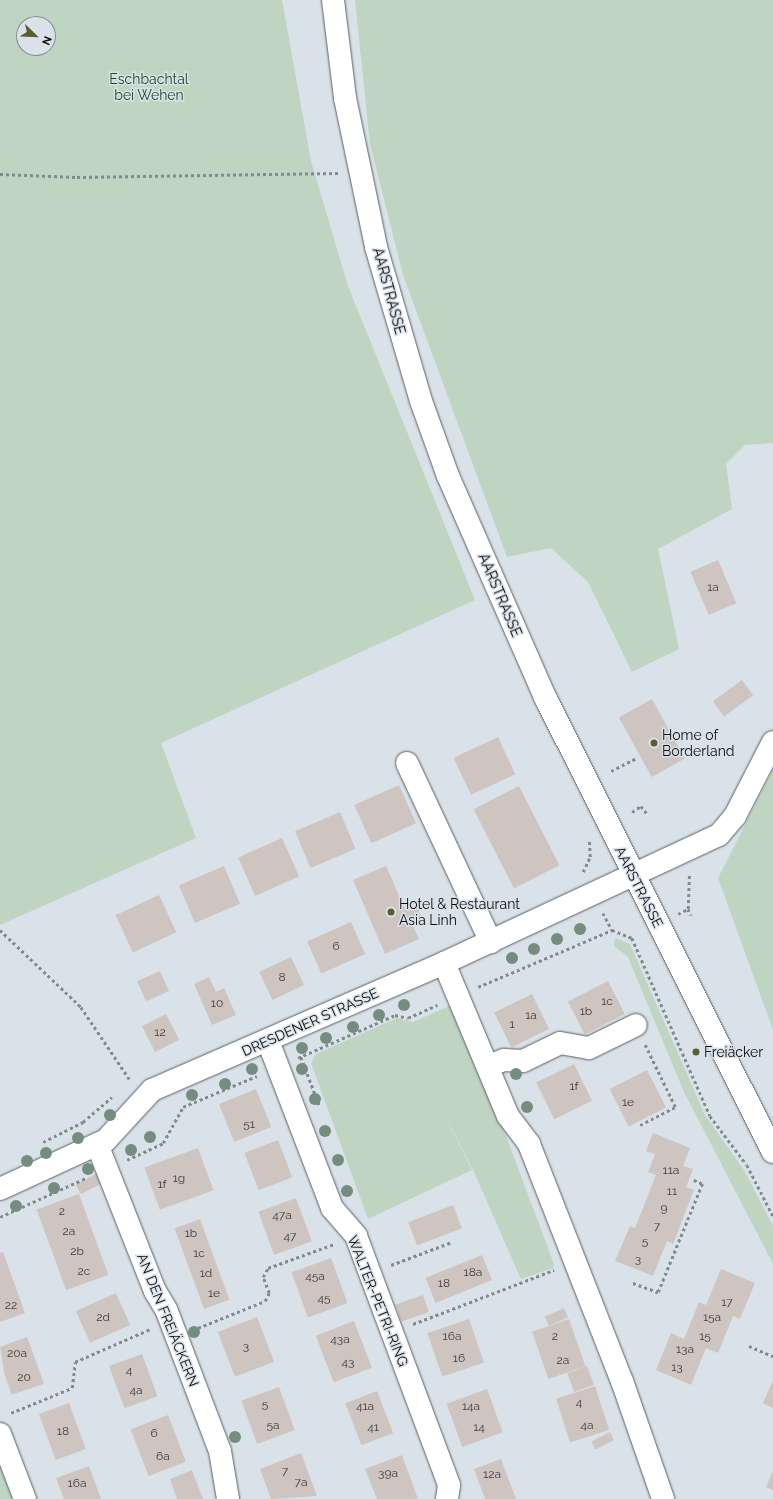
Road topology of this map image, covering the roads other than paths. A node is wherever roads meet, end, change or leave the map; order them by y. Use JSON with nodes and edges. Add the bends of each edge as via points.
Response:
{"nodes":[{"id":1,"x":333,"y":0,"type":"edge"},
{"id":2,"x":773,"y":742,"type":"edge"},
{"id":3,"x":407,"y":763,"type":"dead end"},
{"id":4,"x":634,"y":875,"type":"junction"},
{"id":5,"x":491,"y":942,"type":"junction"},
{"id":6,"x":444,"y":963,"type":"junction"},
{"id":7,"x":636,"y":1025,"type":"road end"},
{"id":8,"x":268,"y":1041,"type":"junction"},
{"id":9,"x":488,"y":1066,"type":"junction"},
{"id":10,"x":97,"y":1144,"type":"junction"},
{"id":11,"x":773,"y":1152,"type":"edge"},
{"id":12,"x":0,"y":1189,"type":"edge"},
{"id":13,"x":4,"y":1425,"type":"edge"},
{"id":14,"x":25,"y":1499,"type":"edge"},
{"id":15,"x":228,"y":1499,"type":"edge"},
{"id":16,"x":447,"y":1499,"type":"edge"},
{"id":17,"x":663,"y":1499,"type":"edge"}],
"edges":[{"from":1,"to":4,"type":"street","name":"AARSTRASSE","via":[[359,169],[397,324],[448,476],[524,651]]},
{"from":2,"to":4,"type":"street","name":"DRESDENER STRASSE","via":[[728,827],[680,855]]},
{"from":3,"to":5,"type":"street"},
{"from":4,"to":5,"type":"street","name":"DRESDENER STRASSE"},
{"from":4,"to":11,"type":"street","name":"AARSTRASSE"},
{"from":5,"to":6,"type":"street","name":"DRESDENER STRASSE"},
{"from":6,"to":8,"type":"street","name":"DRESDENER STRASSE"},
{"from":6,"to":9,"type":"street"},
{"from":7,"to":9,"type":"street","via":[[590,1048],[560,1043],[523,1061],[504,1060]]},
{"from":8,"to":10,"type":"street","name":"DRESDENER STRASSE","via":[[142,1087],[106,1140]]},
{"from":8,"to":16,"type":"street","name":"WALTER-PETRI-RING","via":[[332,1208],[356,1236],[449,1485]]},
{"from":9,"to":17,"type":"street","via":[[508,1116],[529,1144]]},
{"from":10,"to":12,"type":"street","name":"DRESDENER STRASSE"},
{"from":10,"to":15,"type":"street","name":"AN DEN FREIÄCKERN","via":[[155,1291],[174,1328],[220,1451]]},
{"from":13,"to":14,"type":"street"}]}
